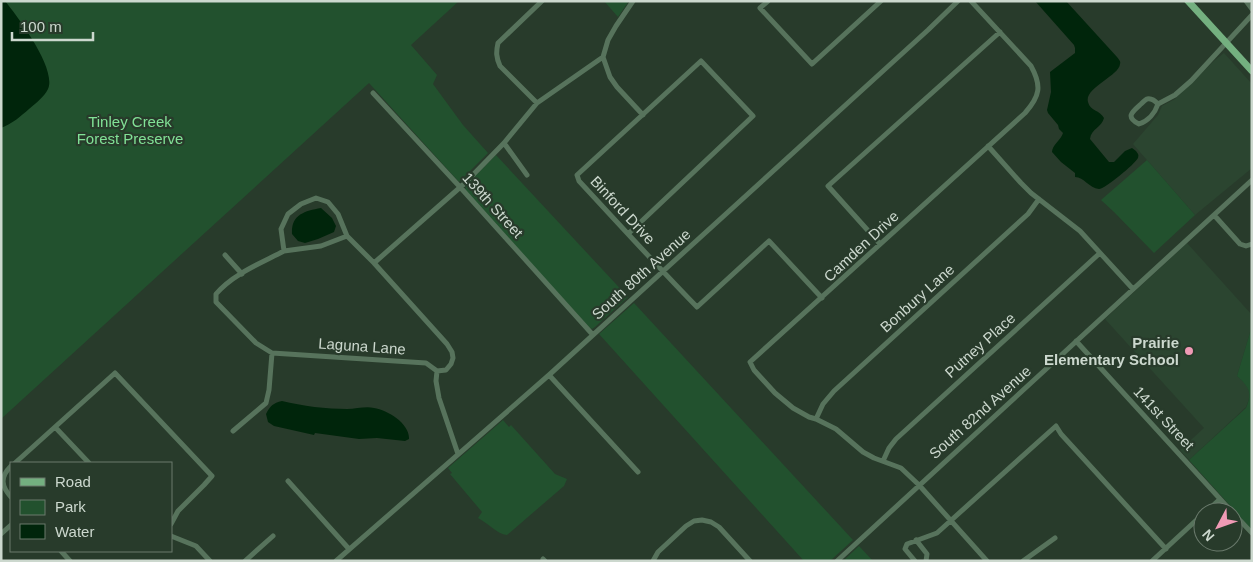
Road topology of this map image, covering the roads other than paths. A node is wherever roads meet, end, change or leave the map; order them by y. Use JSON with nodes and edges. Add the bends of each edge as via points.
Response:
{"nodes":[{"id":1,"x":542,"y":1,"type":"edge"},
{"id":2,"x":633,"y":1,"type":"edge"},
{"id":3,"x":768,"y":1,"type":"edge"},
{"id":4,"x":881,"y":1,"type":"edge"},
{"id":5,"x":958,"y":1,"type":"edge"},
{"id":6,"x":971,"y":1,"type":"edge"},
{"id":7,"x":1188,"y":1,"type":"edge"},
{"id":8,"x":1246,"y":1,"type":"edge"},
{"id":9,"x":1252,"y":10,"type":"edge"},
{"id":10,"x":1252,"y":15,"type":"edge"},
{"id":11,"x":1000,"y":32,"type":"junction"},
{"id":12,"x":1226,"y":43,"type":"junction"},
{"id":13,"x":603,"y":57,"type":"junction"},
{"id":14,"x":1252,"y":71,"type":"edge"},
{"id":15,"x":372,"y":93,"type":"dead end"},
{"id":16,"x":537,"y":103,"type":"junction"},
{"id":17,"x":1158,"y":104,"type":"junction"},
{"id":18,"x":642,"y":115,"type":"junction"},
{"id":19,"x":504,"y":142,"type":"junction"},
{"id":20,"x":988,"y":146,"type":"junction"},
{"id":21,"x":528,"y":175,"type":"dead end"},
{"id":22,"x":1252,"y":180,"type":"edge"},
{"id":23,"x":460,"y":187,"type":"junction"},
{"id":24,"x":1039,"y":200,"type":"junction"},
{"id":25,"x":1214,"y":215,"type":"junction"},
{"id":26,"x":628,"y":234,"type":"junction"},
{"id":27,"x":347,"y":236,"type":"junction"},
{"id":28,"x":880,"y":244,"type":"junction"},
{"id":29,"x":1252,"y":244,"type":"edge"},
{"id":30,"x":284,"y":251,"type":"junction"},
{"id":31,"x":1100,"y":253,"type":"junction"},
{"id":32,"x":226,"y":255,"type":"dead end"},
{"id":33,"x":374,"y":263,"type":"junction"},
{"id":34,"x":663,"y":272,"type":"junction"},
{"id":35,"x":242,"y":274,"type":"junction"},
{"id":36,"x":1133,"y":289,"type":"junction"},
{"id":37,"x":822,"y":298,"type":"junction"},
{"id":38,"x":593,"y":335,"type":"junction"},
{"id":39,"x":1076,"y":341,"type":"junction"},
{"id":40,"x":272,"y":353,"type":"junction"},
{"id":41,"x":438,"y":371,"type":"junction"},
{"id":42,"x":549,"y":375,"type":"junction"},
{"id":43,"x":816,"y":419,"type":"junction"},
{"id":44,"x":55,"y":427,"type":"junction"},
{"id":45,"x":233,"y":431,"type":"dead end"},
{"id":46,"x":458,"y":454,"type":"junction"},
{"id":47,"x":882,"y":461,"type":"junction"},
{"id":48,"x":16,"y":462,"type":"edge"},
{"id":49,"x":88,"y":462,"type":"edge"},
{"id":50,"x":10,"y":467,"type":"edge"},
{"id":51,"x":638,"y":472,"type":"dead end"},
{"id":52,"x":2,"y":479,"type":"edge"},
{"id":53,"x":288,"y":481,"type":"dead end"},
{"id":54,"x":919,"y":485,"type":"junction"},
{"id":55,"x":10,"y":496,"type":"edge"},
{"id":56,"x":1220,"y":499,"type":"junction"},
{"id":57,"x":1217,"y":502,"type":"edge"},
{"id":58,"x":1223,"y":502,"type":"edge"},
{"id":59,"x":172,"y":522,"type":"edge"},
{"id":60,"x":951,"y":522,"type":"junction"},
{"id":61,"x":1193,"y":523,"type":"edge"},
{"id":62,"x":1243,"y":524,"type":"edge"},
{"id":63,"x":1252,"y":533,"type":"edge"},
{"id":64,"x":172,"y":536,"type":"edge"},
{"id":65,"x":273,"y":536,"type":"dead end"},
{"id":66,"x":1055,"y":538,"type":"dead end"},
{"id":67,"x":916,"y":540,"type":"junction"},
{"id":68,"x":349,"y":549,"type":"junction"},
{"id":69,"x":1166,"y":549,"type":"junction"},
{"id":70,"x":210,"y":561,"type":"edge"},
{"id":71,"x":245,"y":561,"type":"edge"},
{"id":72,"x":336,"y":561,"type":"edge"},
{"id":73,"x":653,"y":561,"type":"edge"},
{"id":74,"x":750,"y":561,"type":"edge"},
{"id":75,"x":836,"y":561,"type":"edge"},
{"id":76,"x":915,"y":561,"type":"edge"},
{"id":77,"x":926,"y":561,"type":"edge"},
{"id":78,"x":987,"y":561,"type":"edge"},
{"id":79,"x":1023,"y":561,"type":"edge"},
{"id":80,"x":1152,"y":561,"type":"edge"}],
"edges":[{"from":1,"to":16,"type":"street","via":[[498,43],[496,52],[500,66]]},
{"from":2,"to":13,"type":"street","via":[[608,40]]},
{"from":3,"to":4,"type":"street","via":[[760,8],[812,64]]},
{"from":5,"to":34,"type":"street","name":"South 80th Avenue"},
{"from":6,"to":11,"type":"street","name":"Camden Drive"},
{"from":7,"to":12,"type":"main road"},
{"from":8,"to":9,"type":"street"},
{"from":10,"to":12,"type":"street"},
{"from":11,"to":20,"type":"street","name":"Camden Drive","via":[[1031,66],[1038,92],[1030,107]]},
{"from":11,"to":28,"type":"street","via":[[828,186]]},
{"from":12,"to":14,"type":"main road"},
{"from":12,"to":17,"type":"street","via":[[1191,81]]},
{"from":13,"to":16,"type":"street"},
{"from":13,"to":18,"type":"street","via":[[610,77]]},
{"from":15,"to":23,"type":"street","name":"139th Street"},
{"from":16,"to":19,"type":"street"},
{"from":17,"to":17,"type":"street","via":[[1156,111],[1144,122],[1139,124],[1131,118],[1133,111],[1146,99]]},
{"from":18,"to":26,"type":"street","name":"Binford Drive","via":[[577,175]]},
{"from":18,"to":26,"type":"street","via":[[701,61],[753,116]]},
{"from":19,"to":21,"type":"street"},
{"from":19,"to":23,"type":"street"},
{"from":20,"to":24,"type":"street"},
{"from":20,"to":28,"type":"street","name":"Camden Drive"},
{"from":22,"to":25,"type":"street","name":"South 82nd Avenue"},
{"from":23,"to":33,"type":"street"},
{"from":23,"to":38,"type":"street","name":"139th Street"},
{"from":24,"to":31,"type":"street","via":[[1080,231]]},
{"from":24,"to":43,"type":"street","name":"Bonbury Lane","via":[[1028,214],[834,391]]},
{"from":25,"to":29,"type":"street","via":[[1240,244]]},
{"from":25,"to":36,"type":"street","name":"South 82nd Avenue"},
{"from":26,"to":34,"type":"street","name":"Binford Drive"},
{"from":27,"to":30,"type":"street","via":[[321,246]]},
{"from":27,"to":30,"type":"street","via":[[338,214],[328,202],[316,198],[288,214],[281,229]]},
{"from":27,"to":33,"type":"street"},
{"from":28,"to":37,"type":"street","name":"Camden Drive"},
{"from":30,"to":35,"type":"street"},
{"from":31,"to":36,"type":"street"},
{"from":31,"to":47,"type":"street","name":"Putney Place","via":[[896,439]]},
{"from":32,"to":35,"type":"street"},
{"from":33,"to":41,"type":"street","via":[[452,352],[453,358],[446,370]]},
{"from":34,"to":37,"type":"street","name":"Binford Drive","via":[[697,307],[769,241]]},
{"from":34,"to":38,"type":"street","name":"South 80th Avenue"},
{"from":35,"to":40,"type":"street","via":[[222,287],[216,294],[216,302],[256,343]]},
{"from":36,"to":39,"type":"street","name":"South 82nd Avenue"},
{"from":37,"to":43,"type":"street","name":"Camden Drive","via":[[750,362],[775,393],[801,413]]},
{"from":38,"to":42,"type":"street","name":"South 80th Avenue"},
{"from":39,"to":54,"type":"street","name":"South 82nd Avenue"},
{"from":39,"to":56,"type":"street","name":"141st Street"},
{"from":40,"to":41,"type":"street","name":"Laguna Lane","via":[[426,363]]},
{"from":40,"to":45,"type":"street","via":[[266,402]]},
{"from":41,"to":46,"type":"street","via":[[439,398]]},
{"from":42,"to":46,"type":"street","name":"South 80th Avenue"},
{"from":42,"to":51,"type":"street"},
{"from":43,"to":47,"type":"street","via":[[836,429],[863,452]]},
{"from":44,"to":48,"type":"street"},
{"from":44,"to":49,"type":"street"},
{"from":44,"to":59,"type":"street","via":[[114,373],[212,476],[178,511]]},
{"from":46,"to":68,"type":"street","name":"South 80th Avenue"},
{"from":47,"to":54,"type":"street","via":[[901,468]]},
{"from":50,"to":52,"type":"street"},
{"from":52,"to":55,"type":"street"},
{"from":53,"to":68,"type":"street"},
{"from":54,"to":60,"type":"street"},
{"from":54,"to":75,"type":"street","name":"South 82nd Avenue"},
{"from":56,"to":57,"type":"street"},
{"from":56,"to":58,"type":"street","name":"141st Street"},
{"from":60,"to":67,"type":"street","via":[[937,533]]},
{"from":60,"to":69,"type":"street","via":[[1056,426]]},
{"from":60,"to":78,"type":"street"},
{"from":61,"to":69,"type":"street"},
{"from":62,"to":63,"type":"street","name":"141st Street"},
{"from":64,"to":70,"type":"street","via":[[196,546]]},
{"from":65,"to":71,"type":"street"},
{"from":66,"to":79,"type":"street"},
{"from":67,"to":76,"type":"street","via":[[907,544],[905,549]]},
{"from":67,"to":77,"type":"street","via":[[927,554]]},
{"from":68,"to":72,"type":"street","name":"South 80th Avenue"},
{"from":69,"to":80,"type":"street"},
{"from":73,"to":74,"type":"street","via":[[658,552],[686,526],[702,520],[718,527]]}]}
